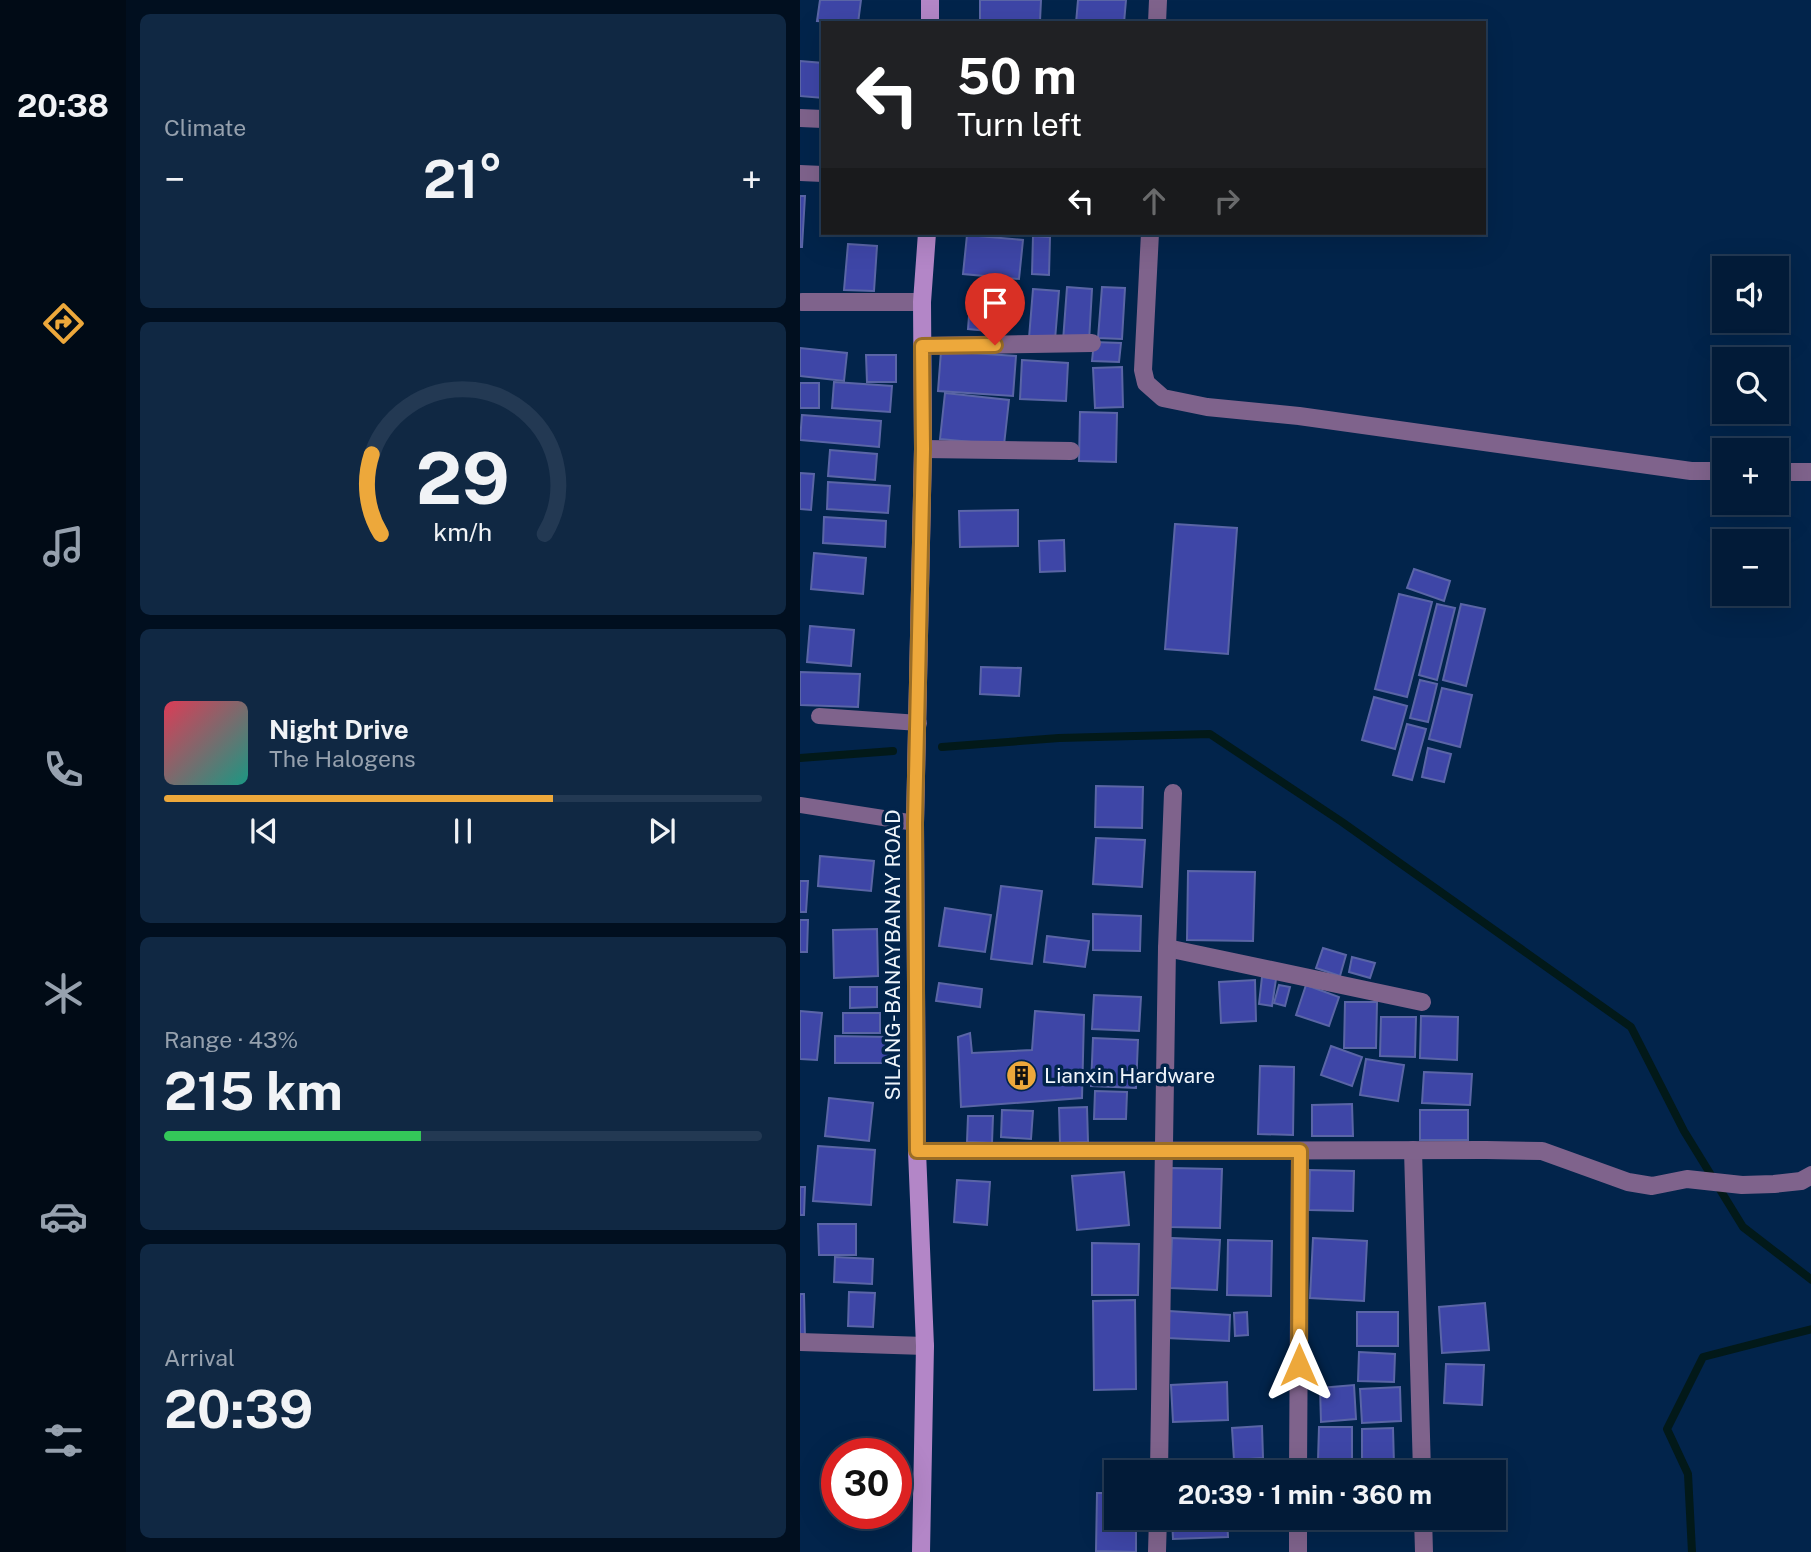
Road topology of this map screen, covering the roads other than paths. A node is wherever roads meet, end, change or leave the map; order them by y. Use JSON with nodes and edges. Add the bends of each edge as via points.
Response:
{"nodes":[{"id":1,"x":930,"y":0,"type":"edge"},
{"id":2,"x":1158,"y":0,"type":"edge"},
{"id":3,"x":930,"y":21,"type":"edge"},
{"id":4,"x":1157,"y":21,"type":"edge"},
{"id":5,"x":800,"y":118,"type":"edge"},
{"id":6,"x":821,"y":119,"type":"edge"},
{"id":7,"x":800,"y":173,"type":"edge"},
{"id":8,"x":821,"y":174,"type":"edge"},
{"id":9,"x":927,"y":235,"type":"edge"},
{"id":10,"x":1150,"y":235,"type":"edge"},
{"id":11,"x":802,"y":302,"type":"dead end"},
{"id":12,"x":922,"y":302,"type":"junction"},
{"id":13,"x":1092,"y":343,"type":"dead end"},
{"id":14,"x":922,"y":346,"type":"junction"},
{"id":15,"x":923,"y":449,"type":"junction"},
{"id":16,"x":1071,"y":451,"type":"dead end"},
{"id":17,"x":1712,"y":471,"type":"edge"},
{"id":18,"x":1789,"y":472,"type":"edge"},
{"id":19,"x":1811,"y":472,"type":"edge"},
{"id":20,"x":819,"y":716,"type":"dead end"},
{"id":21,"x":919,"y":723,"type":"junction"},
{"id":22,"x":1173,"y":793,"type":"dead end"},
{"id":23,"x":800,"y":804,"type":"edge"},
{"id":24,"x":915,"y":823,"type":"junction"},
{"id":25,"x":1167,"y":948,"type":"junction"},
{"id":26,"x":1422,"y":1002,"type":"dead end"},
{"id":27,"x":1413,"y":1150,"type":"junction"},
{"id":28,"x":917,"y":1151,"type":"junction"},
{"id":29,"x":1300,"y":1151,"type":"junction"},
{"id":30,"x":1164,"y":1152,"type":"junction"},
{"id":31,"x":1811,"y":1175,"type":"edge"},
{"id":32,"x":800,"y":1342,"type":"edge"},
{"id":33,"x":925,"y":1346,"type":"junction"},
{"id":34,"x":1159,"y":1460,"type":"edge"},
{"id":35,"x":1298,"y":1460,"type":"edge"},
{"id":36,"x":1422,"y":1460,"type":"edge"},
{"id":37,"x":1158,"y":1530,"type":"edge"},
{"id":38,"x":1298,"y":1530,"type":"edge"},
{"id":39,"x":1424,"y":1530,"type":"edge"},
{"id":40,"x":921,"y":1552,"type":"edge"},
{"id":41,"x":1157,"y":1552,"type":"edge"},
{"id":42,"x":1298,"y":1552,"type":"edge"},
{"id":43,"x":1424,"y":1552,"type":"edge"}],
"edges":[{"from":1,"to":3,"type":"main road"},
{"from":2,"to":4,"type":"street"},
{"from":5,"to":6,"type":"street"},
{"from":7,"to":8,"type":"lane"},
{"from":9,"to":12,"type":"main road","name":"SILANG-BANAYBANAY ROAD"},
{"from":10,"to":17,"type":"street","via":[[1143,370],[1146,383],[1163,398]]},
{"from":11,"to":12,"type":"street"},
{"from":12,"to":14,"type":"main road","name":"SILANG-BANAYBANAY ROAD"},
{"from":13,"to":14,"type":"street"},
{"from":14,"to":15,"type":"main road","name":"SILANG-BANAYBANAY ROAD"},
{"from":15,"to":16,"type":"street"},
{"from":15,"to":21,"type":"main road","name":"SILANG-BANAYBANAY ROAD"},
{"from":18,"to":19,"type":"street"},
{"from":20,"to":21,"type":"lane"},
{"from":21,"to":24,"type":"main road","name":"SILANG-BANAYBANAY ROAD"},
{"from":22,"to":25,"type":"street"},
{"from":23,"to":24,"type":"lane"},
{"from":24,"to":28,"type":"main road","name":"SILANG-BANAYBANAY ROAD"},
{"from":25,"to":26,"type":"street"},
{"from":25,"to":30,"type":"street"},
{"from":27,"to":29,"type":"street"},
{"from":27,"to":31,"type":"street","via":[[1542,1151],[1652,1186],[1687,1179],[1736,1184],[1801,1181]]},
{"from":27,"to":36,"type":"street"},
{"from":28,"to":30,"type":"street"},
{"from":28,"to":33,"type":"main road","name":"SILANG-BANAYBANAY ROAD"},
{"from":29,"to":30,"type":"street"},
{"from":29,"to":35,"type":"street"},
{"from":30,"to":34,"type":"street"},
{"from":32,"to":33,"type":"street"},
{"from":33,"to":40,"type":"main road","name":"SILANG-BANAYBANAY ROAD"},
{"from":37,"to":41,"type":"street"},
{"from":38,"to":42,"type":"street"},
{"from":39,"to":43,"type":"street"}]}
